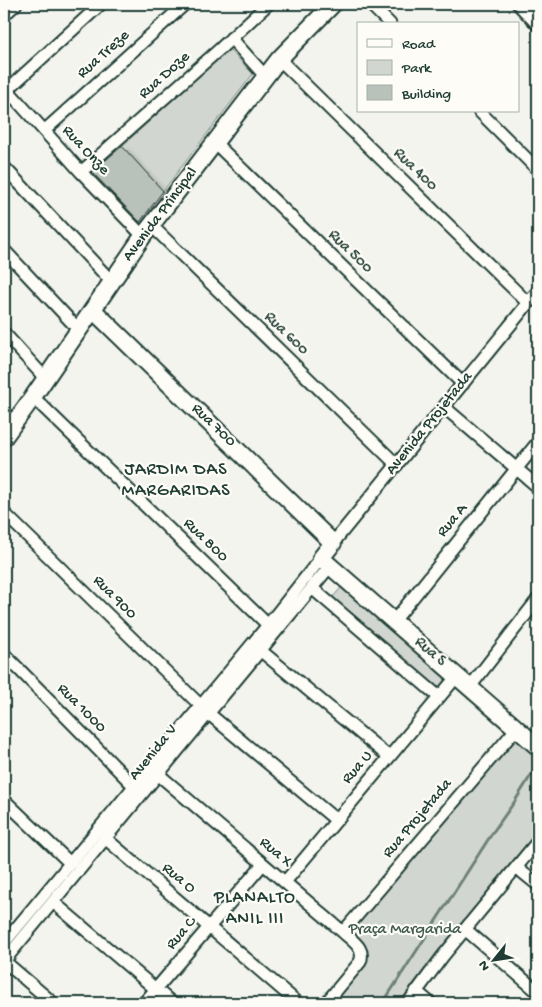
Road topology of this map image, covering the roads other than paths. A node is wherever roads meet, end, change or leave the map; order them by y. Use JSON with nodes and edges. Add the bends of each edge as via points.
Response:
{"nodes":[{"id":1,"x":16,"y":4,"type":"edge"},
{"id":2,"x":101,"y":4,"type":"edge"},
{"id":3,"x":185,"y":4,"type":"edge"},
{"id":4,"x":268,"y":4,"type":"edge"},
{"id":5,"x":333,"y":4,"type":"edge"},
{"id":6,"x":370,"y":4,"type":"edge"},
{"id":7,"x":518,"y":4,"type":"edge"},
{"id":8,"x":4,"y":15,"type":"edge"},
{"id":9,"x":388,"y":22,"type":"edge"},
{"id":10,"x":538,"y":25,"type":"edge"},
{"id":11,"x":231,"y":38,"type":"junction"},
{"id":12,"x":279,"y":59,"type":"junction"},
{"id":13,"x":266,"y":77,"type":"junction"},
{"id":14,"x":6,"y":88,"type":"edge"},
{"id":15,"x":479,"y":112,"type":"edge"},
{"id":16,"x":44,"y":131,"type":"junction"},
{"id":17,"x":215,"y":143,"type":"junction"},
{"id":18,"x":4,"y":166,"type":"edge"},
{"id":19,"x":538,"y":170,"type":"edge"},
{"id":20,"x":82,"y":172,"type":"junction"},
{"id":21,"x":147,"y":231,"type":"junction"},
{"id":22,"x":4,"y":250,"type":"edge"},
{"id":23,"x":112,"y":282,"type":"junction"},
{"id":24,"x":538,"y":291,"type":"edge"},
{"id":25,"x":528,"y":304,"type":"junction"},
{"id":26,"x":93,"y":310,"type":"junction"},
{"id":27,"x":79,"y":330,"type":"junction"},
{"id":28,"x":4,"y":333,"type":"edge"},
{"id":29,"x":46,"y":379,"type":"junction"},
{"id":30,"x":463,"y":384,"type":"junction"},
{"id":31,"x":34,"y":397,"type":"junction"},
{"id":32,"x":444,"y":407,"type":"junction"},
{"id":33,"x":7,"y":425,"type":"edge"},
{"id":34,"x":538,"y":442,"type":"edge"},
{"id":35,"x":397,"y":465,"type":"junction"},
{"id":36,"x":517,"y":469,"type":"junction"},
{"id":37,"x":538,"y":487,"type":"edge"},
{"id":38,"x":4,"y":512,"type":"edge"},
{"id":39,"x":334,"y":543,"type":"junction"},
{"id":40,"x":326,"y":562,"type":"junction"},
{"id":41,"x":312,"y":588,"type":"junction"},
{"id":42,"x":538,"y":599,"type":"edge"},
{"id":43,"x":394,"y":621,"type":"junction"},
{"id":44,"x":268,"y":625,"type":"junction"},
{"id":45,"x":260,"y":650,"type":"junction"},
{"id":46,"x":4,"y":654,"type":"edge"},
{"id":47,"x":457,"y":676,"type":"junction"},
{"id":48,"x":470,"y":687,"type":"junction"},
{"id":49,"x":439,"y":697,"type":"junction"},
{"id":50,"x":204,"y":710,"type":"junction"},
{"id":51,"x":517,"y":728,"type":"junction"},
{"id":52,"x":537,"y":746,"type":"edge"},
{"id":53,"x":389,"y":757,"type":"junction"},
{"id":54,"x":158,"y":774,"type":"junction"},
{"id":55,"x":134,"y":786,"type":"junction"},
{"id":56,"x":4,"y":800,"type":"edge"},
{"id":57,"x":336,"y":820,"type":"junction"},
{"id":58,"x":105,"y":838,"type":"junction"},
{"id":59,"x":538,"y":841,"type":"edge"},
{"id":60,"x":70,"y":863,"type":"junction"},
{"id":61,"x":263,"y":864,"type":"junction"},
{"id":62,"x":517,"y":868,"type":"junction"},
{"id":63,"x":285,"y":882,"type":"junction"},
{"id":64,"x":538,"y":885,"type":"edge"},
{"id":65,"x":53,"y":902,"type":"junction"},
{"id":66,"x":210,"y":927,"type":"junction"},
{"id":67,"x":465,"y":929,"type":"junction"},
{"id":68,"x":343,"y":932,"type":"junction"},
{"id":69,"x":4,"y":943,"type":"edge"},
{"id":70,"x":4,"y":961,"type":"edge"},
{"id":71,"x":156,"y":990,"type":"junction"},
{"id":72,"x":416,"y":991,"type":"junction"},
{"id":73,"x":538,"y":992,"type":"edge"},
{"id":74,"x":53,"y":1003,"type":"edge"},
{"id":75,"x":144,"y":1003,"type":"edge"},
{"id":76,"x":172,"y":1003,"type":"edge"},
{"id":77,"x":298,"y":1003,"type":"edge"},
{"id":78,"x":326,"y":1003,"type":"edge"},
{"id":79,"x":408,"y":1003,"type":"edge"},
{"id":80,"x":430,"y":1003,"type":"edge"}],
"edges":[{"from":1,"to":8,"type":"street"},
{"from":2,"to":14,"type":"street"},
{"from":3,"to":16,"type":"street","name":"Rua Treze"},
{"from":4,"to":11,"type":"street","name":"Rua Doze"},
{"from":5,"to":12,"type":"street","name":"Avenida Principal"},
{"from":6,"to":9,"type":"street"},
{"from":7,"to":10,"type":"street"},
{"from":11,"to":13,"type":"street"},
{"from":11,"to":20,"type":"street","name":"Rua Doze"},
{"from":12,"to":13,"type":"street","name":"Avenida Principal"},
{"from":12,"to":25,"type":"street","name":"Rua 400"},
{"from":13,"to":17,"type":"street","name":"Avenida Principal"},
{"from":14,"to":16,"type":"street","name":"Rua Onze"},
{"from":15,"to":19,"type":"street"},
{"from":16,"to":20,"type":"street","name":"Rua Onze"},
{"from":17,"to":21,"type":"street","name":"Avenida Principal"},
{"from":17,"to":30,"type":"street","name":"Rua 500"},
{"from":18,"to":23,"type":"street"},
{"from":20,"to":21,"type":"street","name":"Rua Onze"},
{"from":21,"to":23,"type":"street","name":"Avenida Principal"},
{"from":21,"to":35,"type":"street","name":"Rua 600"},
{"from":22,"to":27,"type":"street"},
{"from":23,"to":26,"type":"street","name":"Avenida Principal"},
{"from":24,"to":25,"type":"street","name":"Avenida Projetada"},
{"from":25,"to":30,"type":"street","name":"Avenida Projetada"},
{"from":26,"to":27,"type":"street","name":"Avenida Principal"},
{"from":26,"to":39,"type":"street","name":"Rua 700"},
{"from":27,"to":29,"type":"street","name":"Avenida Principal"},
{"from":28,"to":29,"type":"street"},
{"from":29,"to":31,"type":"street","name":"Avenida Principal"},
{"from":30,"to":32,"type":"street","name":"Avenida Projetada"},
{"from":31,"to":33,"type":"street","name":"Avenida Principal"},
{"from":31,"to":44,"type":"street","name":"Rua 800"},
{"from":32,"to":35,"type":"street","name":"Avenida Projetada"},
{"from":32,"to":36,"type":"street"},
{"from":34,"to":36,"type":"street","name":"Rua A"},
{"from":35,"to":39,"type":"street","name":"Avenida Projetada"},
{"from":36,"to":37,"type":"street"},
{"from":36,"to":43,"type":"street","name":"Rua A"},
{"from":38,"to":50,"type":"street","name":"Rua 900"},
{"from":39,"to":40,"type":"street","name":"Avenida Projetada"},
{"from":40,"to":41,"type":"street","name":"Avenida V"},
{"from":40,"to":43,"type":"street","name":"Rua S"},
{"from":40,"to":44,"type":"street","name":"Avenida V"},
{"from":41,"to":45,"type":"street","name":"Avenida V"},
{"from":41,"to":49,"type":"street","name":"Rua S"},
{"from":42,"to":48,"type":"street"},
{"from":43,"to":47,"type":"street","name":"Rua S"},
{"from":44,"to":50,"type":"street","name":"Avenida V"},
{"from":45,"to":50,"type":"street","name":"Avenida V"},
{"from":45,"to":53,"type":"street"},
{"from":46,"to":55,"type":"street","name":"Rua 1000"},
{"from":47,"to":48,"type":"street","name":"Rua S"},
{"from":47,"to":49,"type":"street","name":"Rua U"},
{"from":48,"to":51,"type":"street","name":"Rua S"},
{"from":49,"to":53,"type":"street","name":"Rua U"},
{"from":50,"to":54,"type":"street","name":"Avenida V"},
{"from":50,"to":55,"type":"street","name":"Avenida V"},
{"from":50,"to":57,"type":"street","name":"Rua 900"},
{"from":51,"to":52,"type":"street","name":"Rua S"},
{"from":51,"to":68,"type":"street","name":"Rua Projetada"},
{"from":53,"to":57,"type":"street","name":"Rua U"},
{"from":54,"to":58,"type":"street","name":"Avenida V"},
{"from":54,"to":61,"type":"street","name":"Rua X"},
{"from":55,"to":60,"type":"street","name":"Avenida V"},
{"from":56,"to":60,"type":"street"},
{"from":57,"to":63,"type":"street","name":"Rua U"},
{"from":58,"to":65,"type":"street","name":"Avenida V"},
{"from":58,"to":66,"type":"street","name":"Rua O"},
{"from":59,"to":62,"type":"street"},
{"from":60,"to":69,"type":"street","name":"Avenida V"},
{"from":61,"to":63,"type":"street","name":"Rua X"},
{"from":61,"to":66,"type":"street","name":"Rua C"},
{"from":62,"to":64,"type":"street"},
{"from":62,"to":67,"type":"street"},
{"from":63,"to":68,"type":"street","name":"Rua X"},
{"from":65,"to":70,"type":"street","name":"Avenida V"},
{"from":65,"to":71,"type":"street"},
{"from":66,"to":71,"type":"street","name":"Rua C"},
{"from":66,"to":77,"type":"street","name":"Rua O"},
{"from":67,"to":72,"type":"street"},
{"from":67,"to":73,"type":"street"},
{"from":68,"to":78,"type":"street","name":"Rua X","via":[[362,954],[360,962]]},
{"from":70,"to":74,"type":"street"},
{"from":71,"to":75,"type":"street","name":"Rua C"},
{"from":71,"to":76,"type":"street"},
{"from":72,"to":79,"type":"street"},
{"from":72,"to":80,"type":"street"}]}
